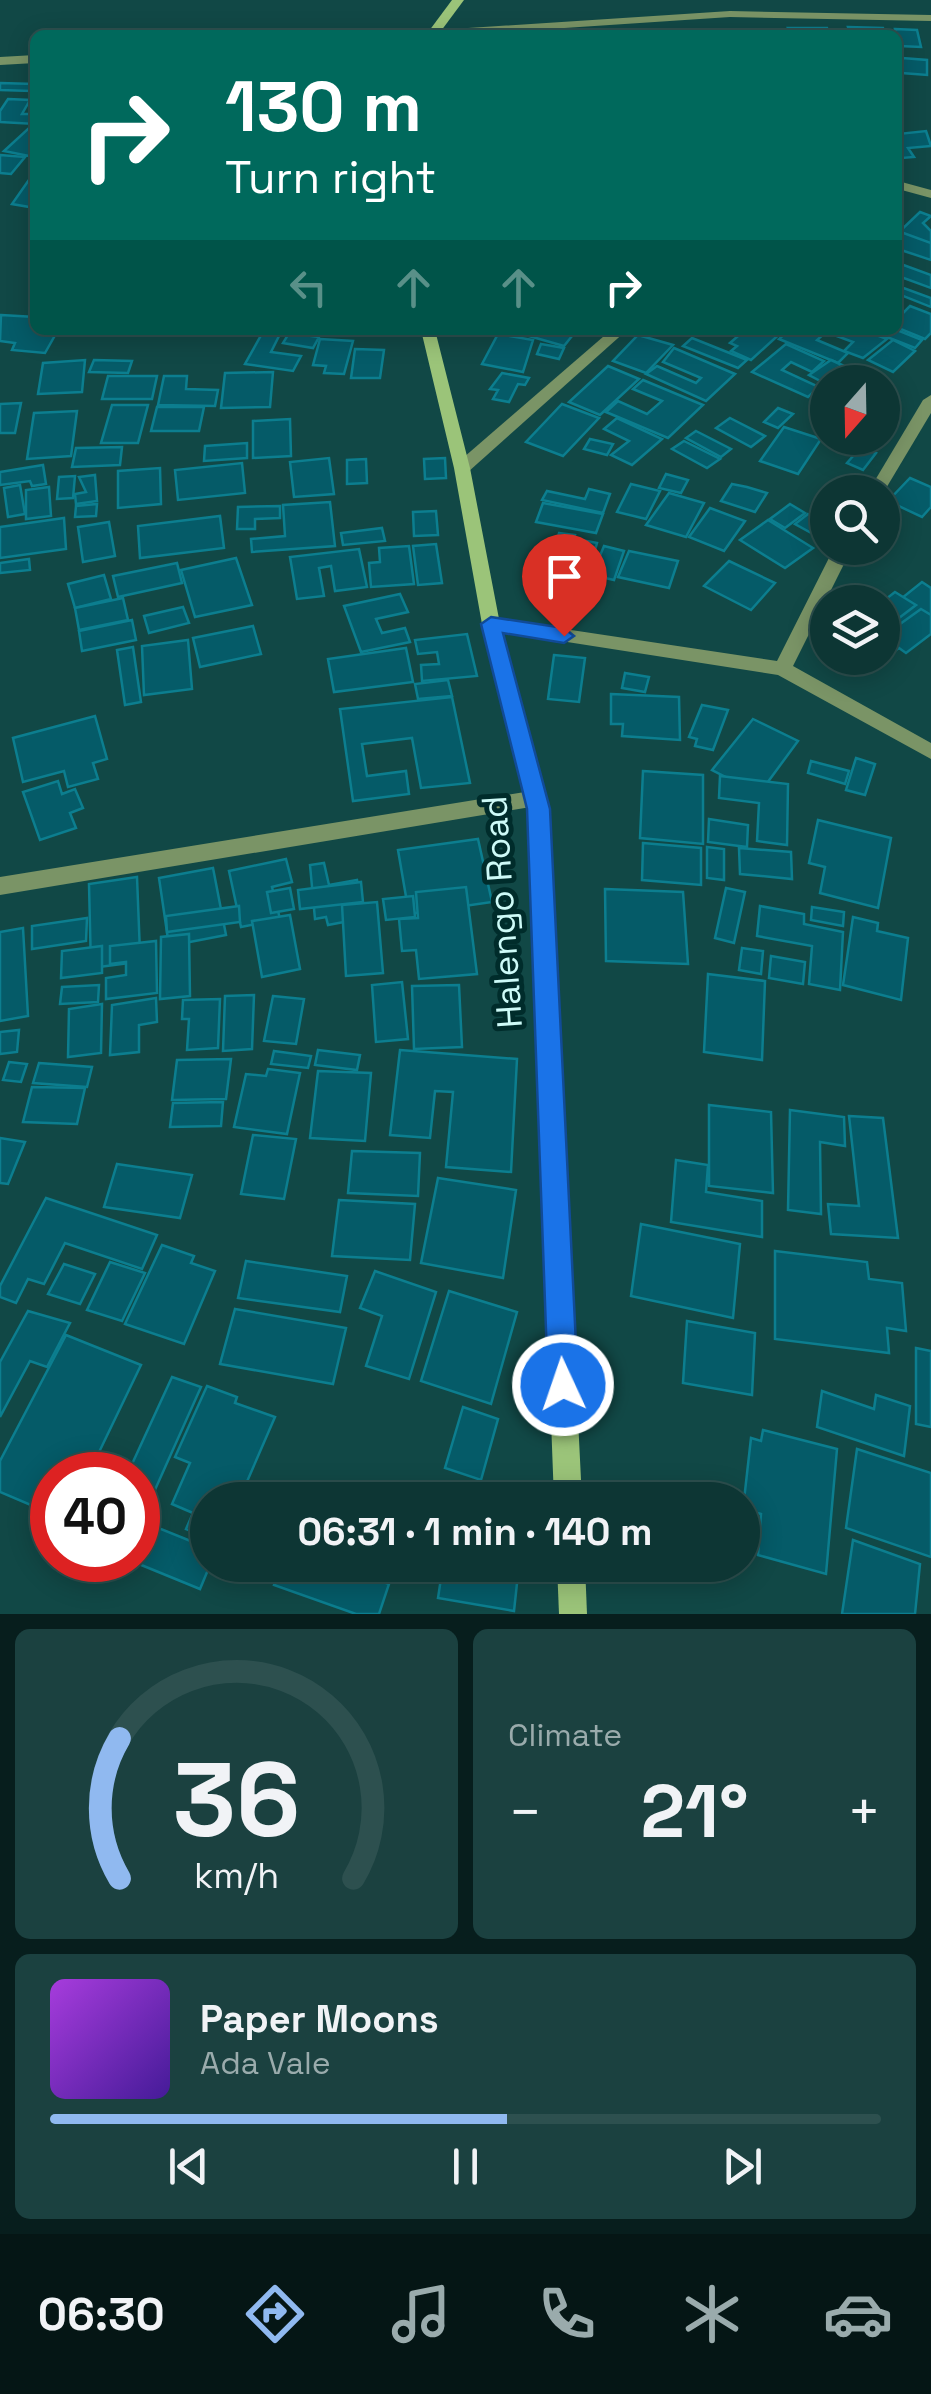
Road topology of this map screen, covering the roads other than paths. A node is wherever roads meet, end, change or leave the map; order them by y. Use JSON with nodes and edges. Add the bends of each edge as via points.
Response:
{"nodes":[{"id":1,"x":458,"y":0,"type":"edge"},
{"id":2,"x":931,"y":18,"type":"edge"},
{"id":3,"x":652,"y":20,"type":"junction"},
{"id":4,"x":435,"y":30,"type":"edge"},
{"id":5,"x":495,"y":30,"type":"edge"},
{"id":6,"x":660,"y":30,"type":"edge"},
{"id":7,"x":30,"y":59,"type":"edge"},
{"id":8,"x":0,"y":61,"type":"edge"},
{"id":9,"x":902,"y":187,"type":"edge"},
{"id":10,"x":931,"y":194,"type":"edge"},
{"id":11,"x":429,"y":335,"type":"edge"},
{"id":12,"x":614,"y":335,"type":"edge"},
{"id":13,"x":931,"y":400,"type":"edge"},
{"id":14,"x":462,"y":468,"type":"junction"},
{"id":15,"x":886,"y":475,"type":"edge"},
{"id":16,"x":834,"y":565,"type":"edge"},
{"id":17,"x":491,"y":624,"type":"junction"},
{"id":18,"x":782,"y":669,"type":"junction"},
{"id":19,"x":931,"y":752,"type":"edge"},
{"id":20,"x":536,"y":798,"type":"junction"},
{"id":21,"x":0,"y":886,"type":"edge"},
{"id":22,"x":567,"y":1482,"type":"edge"},
{"id":23,"x":571,"y":1582,"type":"edge"},
{"id":24,"x":573,"y":1614,"type":"edge"}],
"edges":[{"from":1,"to":4,"type":"street"},
{"from":2,"to":3,"type":"street","via":[[749,14]]},
{"from":3,"to":5,"type":"street"},
{"from":3,"to":6,"type":"street"},
{"from":7,"to":8,"type":"street"},
{"from":9,"to":10,"type":"street"},
{"from":11,"to":14,"type":"street","name":"Halengo Road"},
{"from":12,"to":14,"type":"street"},
{"from":13,"to":15,"type":"street"},
{"from":14,"to":17,"type":"street","name":"Halengo Road"},
{"from":16,"to":18,"type":"street"},
{"from":17,"to":18,"type":"street"},
{"from":17,"to":20,"type":"street","name":"Halengo Road"},
{"from":18,"to":19,"type":"street"},
{"from":20,"to":21,"type":"street"},
{"from":20,"to":22,"type":"street","name":"Halengo Road"},
{"from":23,"to":24,"type":"street"}]}
